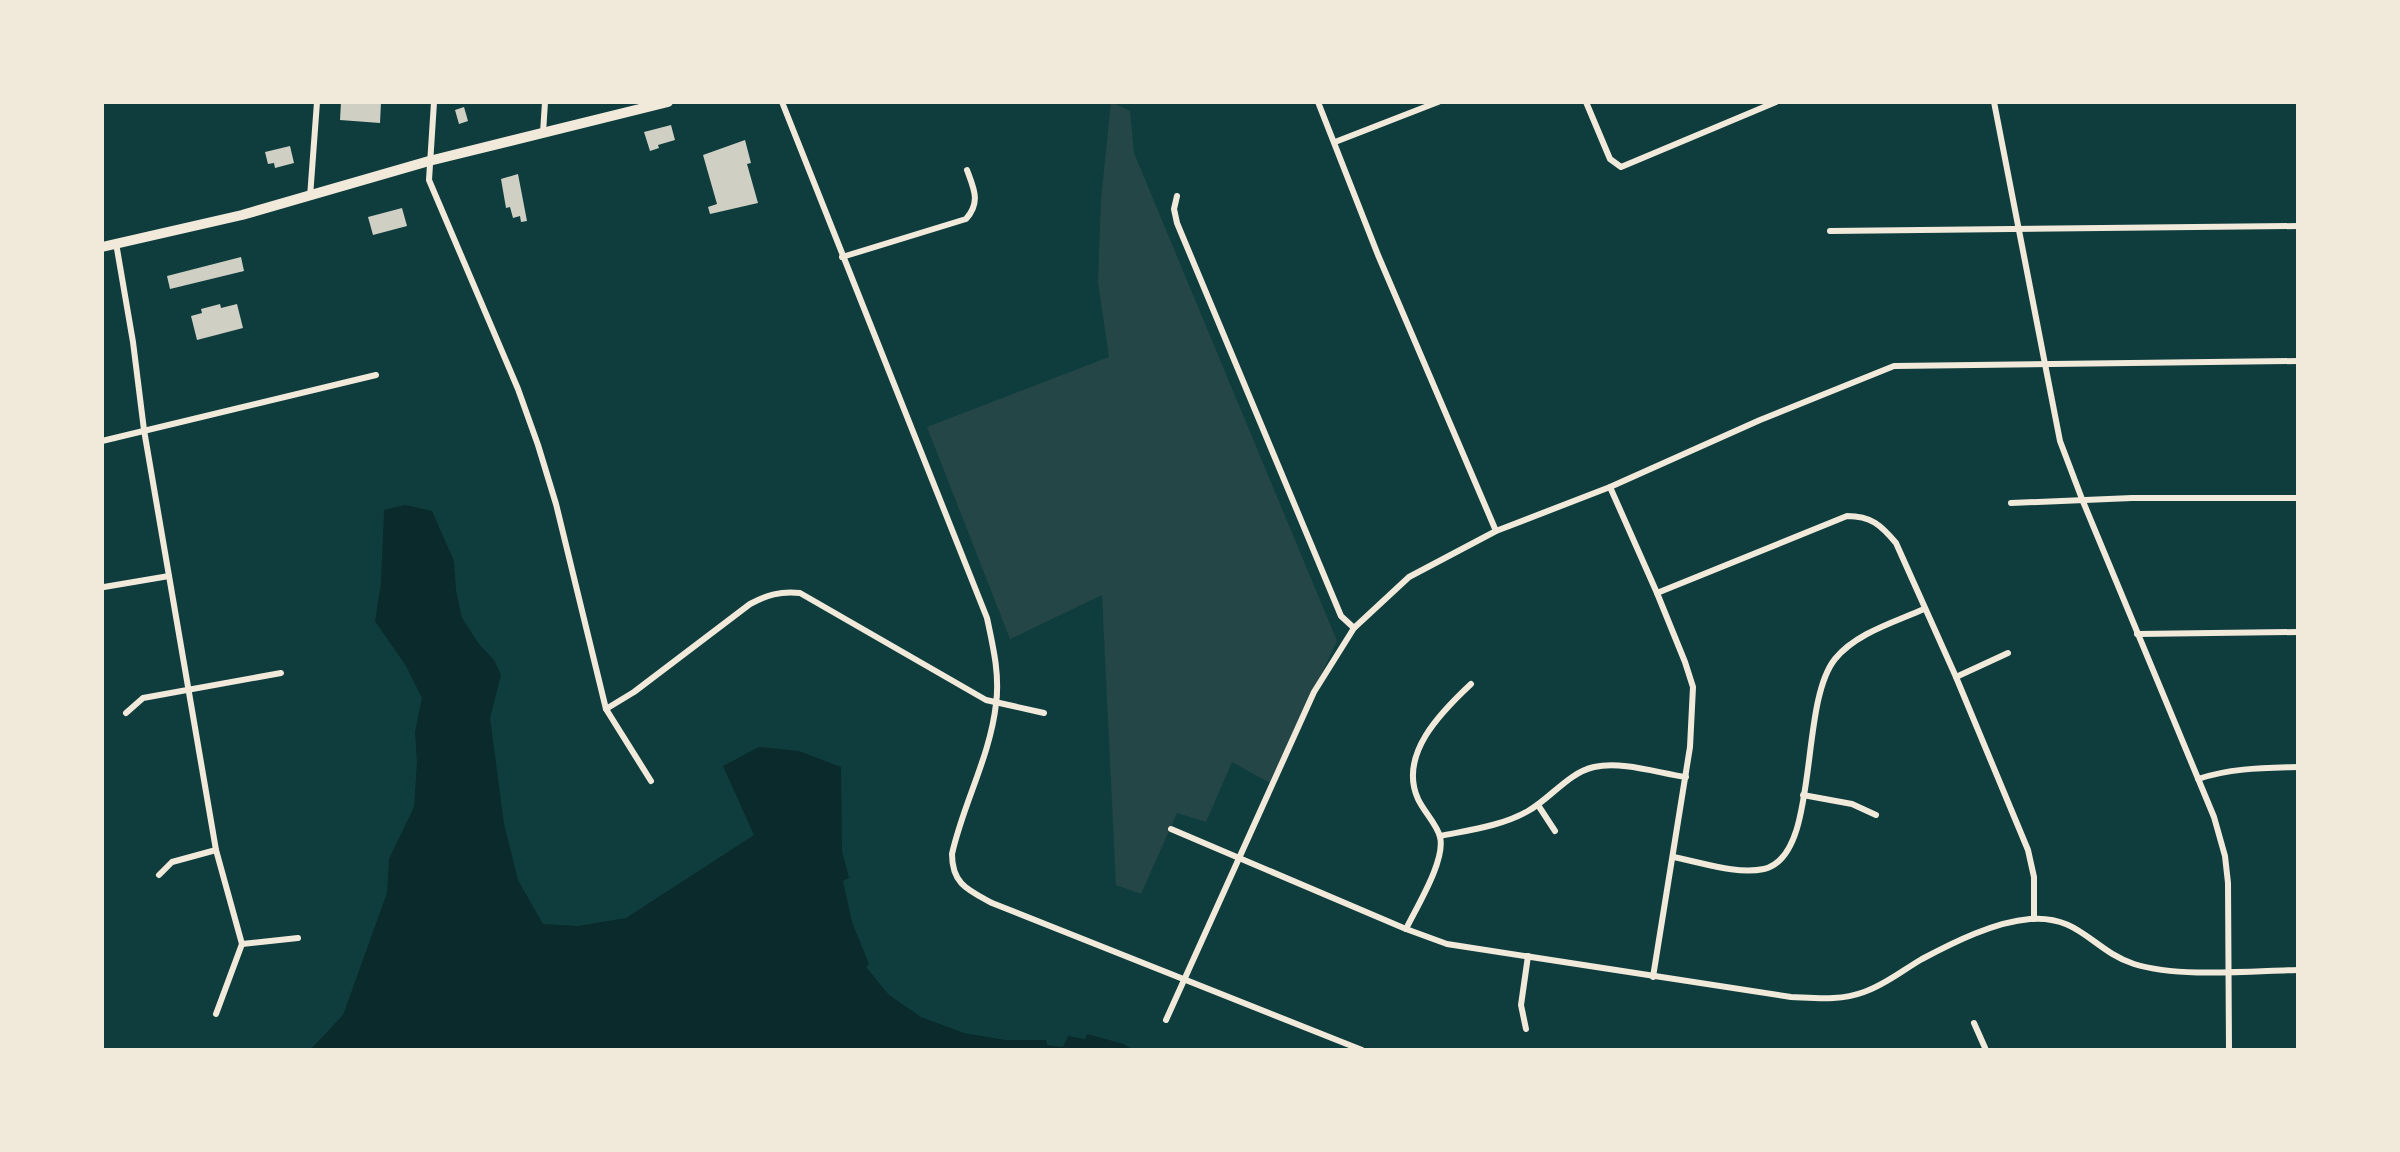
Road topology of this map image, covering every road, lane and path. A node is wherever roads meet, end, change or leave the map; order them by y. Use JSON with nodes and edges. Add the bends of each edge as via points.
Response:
{"nodes":[{"id":1,"x":317,"y":102,"type":"edge"},
{"id":2,"x":434,"y":102,"type":"edge"},
{"id":3,"x":545,"y":102,"type":"edge"},
{"id":4,"x":668,"y":102,"type":"edge"},
{"id":5,"x":782,"y":102,"type":"edge"},
{"id":6,"x":1318,"y":102,"type":"edge"},
{"id":7,"x":1438,"y":102,"type":"edge"},
{"id":8,"x":1586,"y":102,"type":"edge"},
{"id":9,"x":1776,"y":102,"type":"edge"},
{"id":10,"x":1994,"y":102,"type":"edge"},
{"id":11,"x":543,"y":133,"type":"junction"},
{"id":12,"x":1335,"y":142,"type":"junction"},
{"id":13,"x":429,"y":161,"type":"junction"},
{"id":14,"x":967,"y":170,"type":"dead end"},
{"id":15,"x":1177,"y":196,"type":"dead end"},
{"id":16,"x":310,"y":197,"type":"junction"},
{"id":17,"x":2298,"y":226,"type":"edge"},
{"id":18,"x":2019,"y":229,"type":"junction"},
{"id":19,"x":1830,"y":231,"type":"dead end"},
{"id":20,"x":116,"y":243,"type":"junction"},
{"id":21,"x":102,"y":247,"type":"edge"},
{"id":22,"x":842,"y":257,"type":"junction"},
{"id":23,"x":2298,"y":361,"type":"edge"},
{"id":24,"x":2046,"y":364,"type":"junction"},
{"id":25,"x":376,"y":375,"type":"dead end"},
{"id":26,"x":144,"y":430,"type":"junction"},
{"id":27,"x":102,"y":441,"type":"edge"},
{"id":28,"x":1610,"y":487,"type":"junction"},
{"id":29,"x":2298,"y":498,"type":"edge"},
{"id":30,"x":2082,"y":499,"type":"junction"},
{"id":31,"x":2011,"y":503,"type":"dead end"},
{"id":32,"x":1496,"y":531,"type":"junction"},
{"id":33,"x":169,"y":576,"type":"junction"},
{"id":34,"x":104,"y":587,"type":"edge"},
{"id":35,"x":1657,"y":593,"type":"junction"},
{"id":36,"x":1924,"y":609,"type":"junction"},
{"id":37,"x":1354,"y":628,"type":"junction"},
{"id":38,"x":2298,"y":632,"type":"edge"},
{"id":39,"x":2137,"y":634,"type":"junction"},
{"id":40,"x":2008,"y":653,"type":"dead end"},
{"id":41,"x":281,"y":673,"type":"dead end"},
{"id":42,"x":1956,"y":677,"type":"junction"},
{"id":43,"x":1471,"y":684,"type":"dead end"},
{"id":44,"x":189,"y":689,"type":"junction"},
{"id":45,"x":997,"y":703,"type":"junction"},
{"id":46,"x":606,"y":709,"type":"junction"},
{"id":47,"x":126,"y":713,"type":"dead end"},
{"id":48,"x":1044,"y":713,"type":"dead end"},
{"id":49,"x":2298,"y":767,"type":"edge"},
{"id":50,"x":1686,"y":777,"type":"junction"},
{"id":51,"x":2198,"y":779,"type":"junction"},
{"id":52,"x":651,"y":781,"type":"dead end"},
{"id":53,"x":1803,"y":795,"type":"junction"},
{"id":54,"x":1538,"y":805,"type":"junction"},
{"id":55,"x":1876,"y":815,"type":"dead end"},
{"id":56,"x":1171,"y":829,"type":"dead end"},
{"id":57,"x":1555,"y":831,"type":"dead end"},
{"id":58,"x":1440,"y":836,"type":"junction"},
{"id":59,"x":216,"y":850,"type":"junction"},
{"id":60,"x":1673,"y":857,"type":"junction"},
{"id":61,"x":1238,"y":858,"type":"junction"},
{"id":62,"x":159,"y":875,"type":"dead end"},
{"id":63,"x":2034,"y":919,"type":"junction"},
{"id":64,"x":1406,"y":929,"type":"junction"},
{"id":65,"x":298,"y":938,"type":"dead end"},
{"id":66,"x":242,"y":944,"type":"junction"},
{"id":67,"x":1528,"y":956,"type":"junction"},
{"id":68,"x":2298,"y":970,"type":"edge"},
{"id":69,"x":2229,"y":971,"type":"junction"},
{"id":70,"x":1185,"y":977,"type":"junction"},
{"id":71,"x":1653,"y":977,"type":"junction"},
{"id":72,"x":216,"y":1014,"type":"dead end"},
{"id":73,"x":1166,"y":1020,"type":"dead end"},
{"id":74,"x":1974,"y":1023,"type":"dead end"},
{"id":75,"x":1526,"y":1029,"type":"dead end"},
{"id":76,"x":1362,"y":1050,"type":"edge"},
{"id":77,"x":1986,"y":1050,"type":"edge"},
{"id":78,"x":2229,"y":1050,"type":"edge"}],
"edges":[{"from":1,"to":16,"type":"street"},
{"from":2,"to":13,"type":"street"},
{"from":3,"to":11,"type":"street"},
{"from":4,"to":11,"type":"main road"},
{"from":5,"to":22,"type":"street"},
{"from":6,"to":12,"type":"street"},
{"from":7,"to":12,"type":"street"},
{"from":8,"to":9,"type":"street","via":[[1610,159],[1621,167]]},
{"from":10,"to":18,"type":"street"},
{"from":11,"to":13,"type":"main road"},
{"from":12,"to":32,"type":"street"},
{"from":13,"to":16,"type":"main road"},
{"from":13,"to":46,"type":"street","via":[[429,180],[538,445]]},
{"from":14,"to":22,"type":"street","via":[[977,197],[966,219]]},
{"from":15,"to":37,"type":"street","via":[[1177,223],[1341,616]]},
{"from":16,"to":20,"type":"main road"},
{"from":17,"to":18,"type":"street"},
{"from":18,"to":19,"type":"street"},
{"from":18,"to":24,"type":"street"},
{"from":20,"to":21,"type":"main road"},
{"from":20,"to":26,"type":"street"},
{"from":22,"to":45,"type":"street","via":[[987,618],[996,659]]},
{"from":23,"to":24,"type":"street"},
{"from":24,"to":28,"type":"street","via":[[1894,366]]},
{"from":24,"to":30,"type":"street","via":[[2060,441]]},
{"from":25,"to":26,"type":"street"},
{"from":26,"to":27,"type":"street"},
{"from":26,"to":33,"type":"street"},
{"from":28,"to":32,"type":"street"},
{"from":28,"to":35,"type":"street"},
{"from":29,"to":30,"type":"street"},
{"from":30,"to":31,"type":"street"},
{"from":30,"to":39,"type":"street"},
{"from":32,"to":37,"type":"street","via":[[1409,577]]},
{"from":33,"to":34,"type":"street"},
{"from":33,"to":44,"type":"street"},
{"from":35,"to":36,"type":"street","via":[[1832,521],[1860,516],[1872,519],[1896,543]]},
{"from":35,"to":50,"type":"street","via":[[1693,687]]},
{"from":36,"to":42,"type":"street"},
{"from":36,"to":53,"type":"street","via":[[1850,644],[1826,671],[1814,712]]},
{"from":37,"to":61,"type":"street","via":[[1314,692]]},
{"from":38,"to":39,"type":"street"},
{"from":39,"to":51,"type":"street"},
{"from":40,"to":42,"type":"street"},
{"from":41,"to":44,"type":"street"},
{"from":42,"to":63,"type":"street","via":[[2028,850]]},
{"from":43,"to":58,"type":"street","via":[[1436,720],[1412,770],[1418,798]]},
{"from":44,"to":47,"type":"street","via":[[143,698]]},
{"from":44,"to":59,"type":"street"},
{"from":45,"to":46,"type":"street","via":[[800,593],[784,592],[750,604]]},
{"from":45,"to":48,"type":"street"},
{"from":45,"to":70,"type":"street","via":[[952,854],[952,869],[961,884],[992,903]]},
{"from":46,"to":52,"type":"street"},
{"from":49,"to":51,"type":"street","via":[[2242,769]]},
{"from":50,"to":54,"type":"street","via":[[1592,767]]},
{"from":50,"to":60,"type":"street"},
{"from":51,"to":69,"type":"street","via":[[2225,856]]},
{"from":53,"to":55,"type":"street","via":[[1852,804]]},
{"from":53,"to":60,"type":"street","via":[[1792,846],[1775,865],[1743,870]]},
{"from":54,"to":57,"type":"street"},
{"from":54,"to":58,"type":"street","via":[[1513,819]]},
{"from":56,"to":61,"type":"street"},
{"from":58,"to":64,"type":"street","via":[[1432,875]]},
{"from":59,"to":62,"type":"street","via":[[172,862]]},
{"from":59,"to":66,"type":"street"},
{"from":60,"to":71,"type":"street"},
{"from":61,"to":64,"type":"street"},
{"from":61,"to":70,"type":"street"},
{"from":63,"to":69,"type":"street","via":[[2074,926],[2134,964]]},
{"from":63,"to":71,"type":"street","via":[[2011,921],[1864,992],[1843,997],[1791,997]]},
{"from":64,"to":67,"type":"street","via":[[1447,944]]},
{"from":65,"to":66,"type":"street"},
{"from":66,"to":72,"type":"street"},
{"from":67,"to":71,"type":"street"},
{"from":67,"to":75,"type":"street","via":[[1521,1005]]},
{"from":68,"to":69,"type":"street"},
{"from":69,"to":78,"type":"street"},
{"from":70,"to":73,"type":"street"},
{"from":70,"to":76,"type":"street"},
{"from":74,"to":77,"type":"street"}]}
